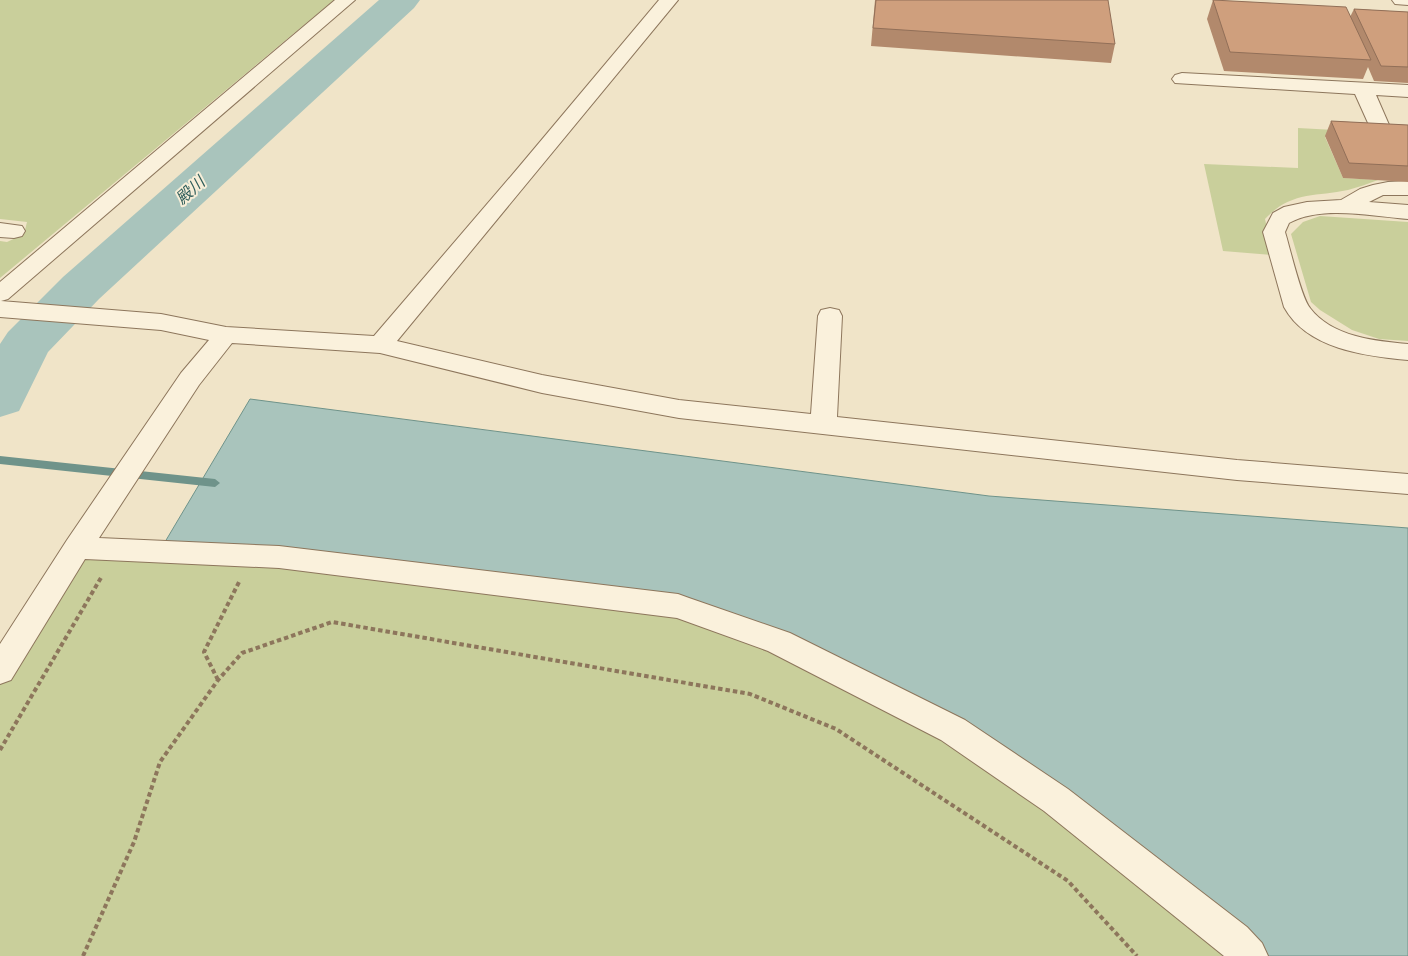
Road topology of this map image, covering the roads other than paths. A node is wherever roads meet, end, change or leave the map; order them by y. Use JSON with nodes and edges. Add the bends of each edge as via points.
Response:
{"nodes":[{"id":1,"x":346,"y":0,"type":"edge"},
{"id":2,"x":669,"y":0,"type":"edge"},
{"id":3,"x":1401,"y":0,"type":"edge"},
{"id":4,"x":1408,"y":0,"type":"edge"},
{"id":5,"x":1182,"y":79,"type":"dead end"},
{"id":6,"x":1363,"y":89,"type":"junction"},
{"id":7,"x":1408,"y":91,"type":"edge"},
{"id":8,"x":1383,"y":134,"type":"edge"},
{"id":9,"x":1408,"y":188,"type":"edge"},
{"id":10,"x":1344,"y":208,"type":"junction"},
{"id":11,"x":1408,"y":212,"type":"edge"},
{"id":12,"x":1,"y":304,"type":"edge"},
{"id":13,"x":830,"y":316,"type":"dead end"},
{"id":14,"x":226,"y":335,"type":"junction"},
{"id":15,"x":380,"y":345,"type":"junction"},
{"id":16,"x":1408,"y":352,"type":"edge"},
{"id":17,"x":823,"y":424,"type":"junction"},
{"id":18,"x":1408,"y":484,"type":"edge"},
{"id":19,"x":77,"y":548,"type":"junction"},
{"id":20,"x":0,"y":671,"type":"edge"},
{"id":21,"x":1249,"y":956,"type":"edge"}],
"edges":[{"from":1,"to":12,"type":"street"},
{"from":2,"to":15,"type":"street"},
{"from":3,"to":4,"type":"street"},
{"from":5,"to":6,"type":"street"},
{"from":6,"to":7,"type":"street"},
{"from":6,"to":8,"type":"street"},
{"from":9,"to":10,"type":"street","via":[[1374,189]]},
{"from":10,"to":11,"type":"street"},
{"from":10,"to":16,"type":"street","via":[[1326,206],[1299,210],[1280,219],[1274,232],[1298,312],[1320,329],[1348,343]]},
{"from":12,"to":14,"type":"street","via":[[161,322]]},
{"from":13,"to":17,"type":"street"},
{"from":14,"to":15,"type":"street"},
{"from":14,"to":19,"type":"street","via":[[190,379]]},
{"from":15,"to":17,"type":"street","via":[[542,384],[679,408]]},
{"from":17,"to":18,"type":"street","via":[[1227,468]]},
{"from":19,"to":20,"type":"street"},
{"from":19,"to":21,"type":"street","via":[[279,557],[678,606],[779,642],[953,730],[1056,800],[1234,940]]}]}
